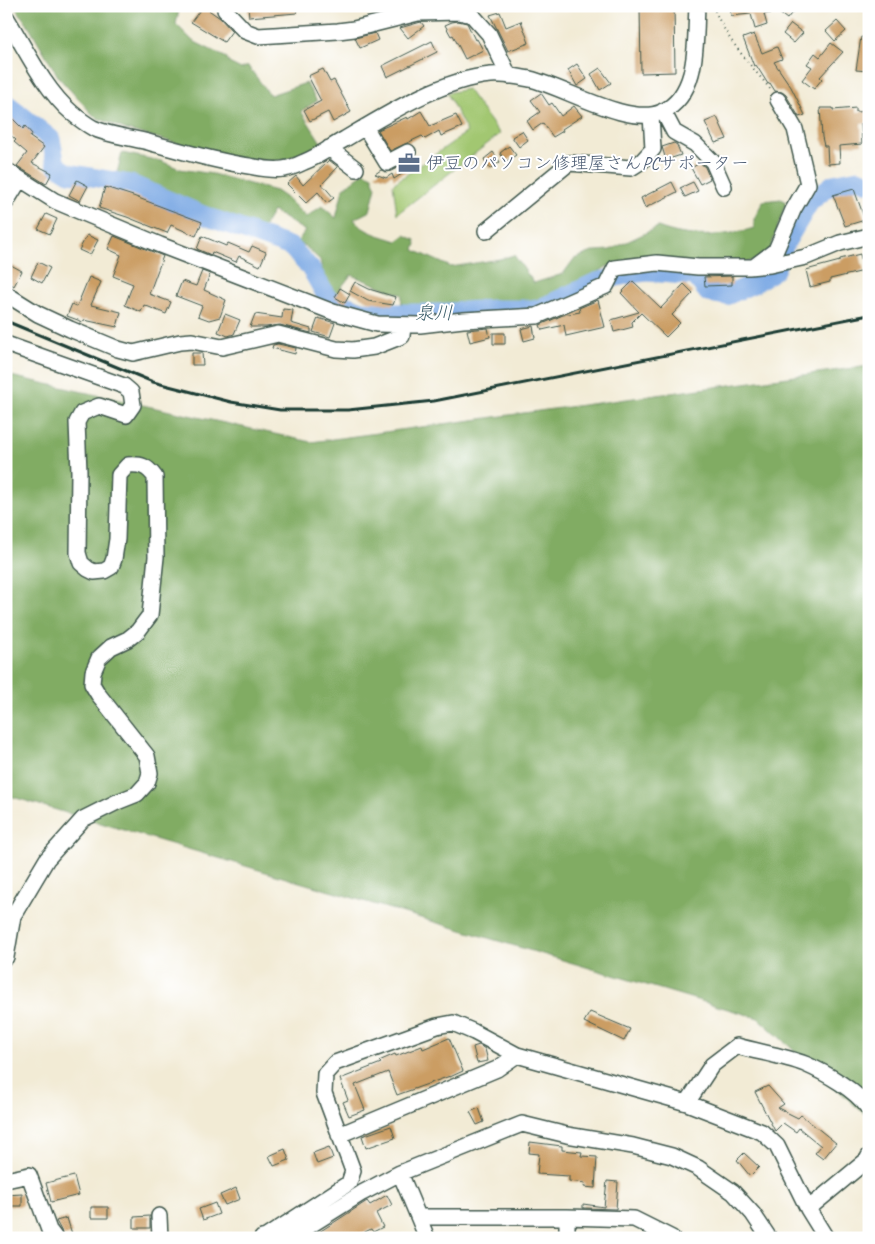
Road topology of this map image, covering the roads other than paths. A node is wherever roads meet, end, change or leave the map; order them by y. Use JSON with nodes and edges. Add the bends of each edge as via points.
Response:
{"nodes":[{"id":1,"x":697,"y":6,"type":"edge"},
{"id":2,"x":225,"y":10,"type":"dead end"},
{"id":3,"x":6,"y":17,"type":"edge"},
{"id":4,"x":509,"y":76,"type":"junction"},
{"id":5,"x":778,"y":100,"type":"road end"},
{"id":6,"x":657,"y":113,"type":"junction"},
{"id":7,"x":365,"y":127,"type":"junction"},
{"id":8,"x":329,"y":148,"type":"junction"},
{"id":9,"x":408,"y":152,"type":"dead end"},
{"id":10,"x":356,"y":169,"type":"dead end"},
{"id":11,"x":6,"y":170,"type":"edge"},
{"id":12,"x":20,"y":179,"type":"junction"},
{"id":13,"x":724,"y":187,"type":"dead end"},
{"id":14,"x":6,"y":202,"type":"edge"},
{"id":15,"x":486,"y":231,"type":"dead end"},
{"id":16,"x":869,"y":236,"type":"edge"},
{"id":17,"x":755,"y":266,"type":"junction"},
{"id":18,"x":6,"y":294,"type":"edge"},
{"id":19,"x":403,"y":325,"type":"junction"},
{"id":20,"x":6,"y":344,"type":"edge"},
{"id":21,"x":6,"y":957,"type":"edge"},
{"id":22,"x":517,"y":1055,"type":"junction"},
{"id":23,"x":687,"y":1103,"type":"junction"},
{"id":24,"x":869,"y":1109,"type":"edge"},
{"id":25,"x":339,"y":1135,"type":"junction"},
{"id":26,"x":869,"y":1156,"type":"edge"},
{"id":27,"x":400,"y":1173,"type":"junction"},
{"id":28,"x":6,"y":1180,"type":"edge"},
{"id":29,"x":808,"y":1209,"type":"junction"},
{"id":30,"x":159,"y":1216,"type":"dead end"},
{"id":31,"x":419,"y":1217,"type":"junction"},
{"id":32,"x":567,"y":1217,"type":"junction"},
{"id":33,"x":55,"y":1238,"type":"edge"},
{"id":34,"x":160,"y":1238,"type":"edge"},
{"id":35,"x":262,"y":1238,"type":"edge"},
{"id":36,"x":286,"y":1238,"type":"edge"},
{"id":37,"x":426,"y":1238,"type":"edge"},
{"id":38,"x":567,"y":1238,"type":"edge"},
{"id":39,"x":672,"y":1238,"type":"edge"},
{"id":40,"x":768,"y":1238,"type":"edge"},
{"id":41,"x":826,"y":1238,"type":"edge"}],
"edges":[{"from":1,"to":6,"type":"street","via":[[690,79],[674,103]]},
{"from":2,"to":4,"type":"street","via":[[245,31],[258,36],[338,31],[418,13],[459,12],[472,16],[489,34]]},
{"from":3,"to":8,"type":"street","via":[[59,100],[93,128],[268,169],[284,169],[306,162]]},
{"from":4,"to":6,"type":"street","via":[[531,80],[636,116]]},
{"from":4,"to":7,"type":"street","via":[[492,75],[455,83]]},
{"from":5,"to":17,"type":"street","via":[[796,129],[808,184],[776,250]]},
{"from":6,"to":13,"type":"street","via":[[674,132],[695,144],[714,162]]},
{"from":6,"to":15,"type":"street","via":[[653,149],[642,160],[630,168],[569,163]]},
{"from":7,"to":8,"type":"street"},
{"from":7,"to":9,"type":"street","via":[[387,163]]},
{"from":8,"to":10,"type":"street"},
{"from":11,"to":12,"type":"street"},
{"from":12,"to":14,"type":"street"},
{"from":12,"to":19,"type":"street","via":[[55,201],[334,312],[377,324]]},
{"from":16,"to":17,"type":"street","via":[[840,243],[806,258]]},
{"from":17,"to":19,"type":"street","via":[[698,267],[658,263],[615,268],[606,286],[537,316]]},
{"from":18,"to":19,"type":"street","via":[[70,329],[134,353],[192,341],[222,347],[278,334],[336,349],[353,350],[374,347],[402,336]]},
{"from":20,"to":21,"type":"street","via":[[124,386],[130,392],[134,405],[126,415],[99,406],[82,414],[76,422],[78,553],[81,563],[94,572],[111,568],[117,539],[119,475],[128,465],[138,464],[148,467],[155,477],[156,557],[150,615],[138,631],[99,658],[92,684],[148,756],[150,773],[147,783],[137,794],[82,819],[47,859],[13,916]]},
{"from":22,"to":23,"type":"street"},
{"from":22,"to":25,"type":"street","via":[[497,1069]]},
{"from":22,"to":25,"type":"street","via":[[453,1023],[335,1063],[325,1074],[324,1093]]},
{"from":23,"to":24,"type":"street","via":[[712,1064],[737,1046],[805,1064],[843,1085],[863,1100]]},
{"from":23,"to":29,"type":"street","via":[[762,1132],[777,1146]]},
{"from":25,"to":35,"type":"street","via":[[353,1171],[349,1183]]},
{"from":26,"to":29,"type":"street"},
{"from":27,"to":31,"type":"street"},
{"from":27,"to":36,"type":"street"},
{"from":27,"to":40,"type":"street","via":[[522,1124],[633,1146],[672,1156],[698,1168],[733,1192],[753,1214]]},
{"from":28,"to":33,"type":"street","via":[[29,1175]]},
{"from":29,"to":41,"type":"street"},
{"from":30,"to":34,"type":"street"},
{"from":31,"to":32,"type":"street"},
{"from":31,"to":37,"type":"street"},
{"from":32,"to":38,"type":"street"},
{"from":32,"to":39,"type":"street","via":[[634,1219]]}]}
